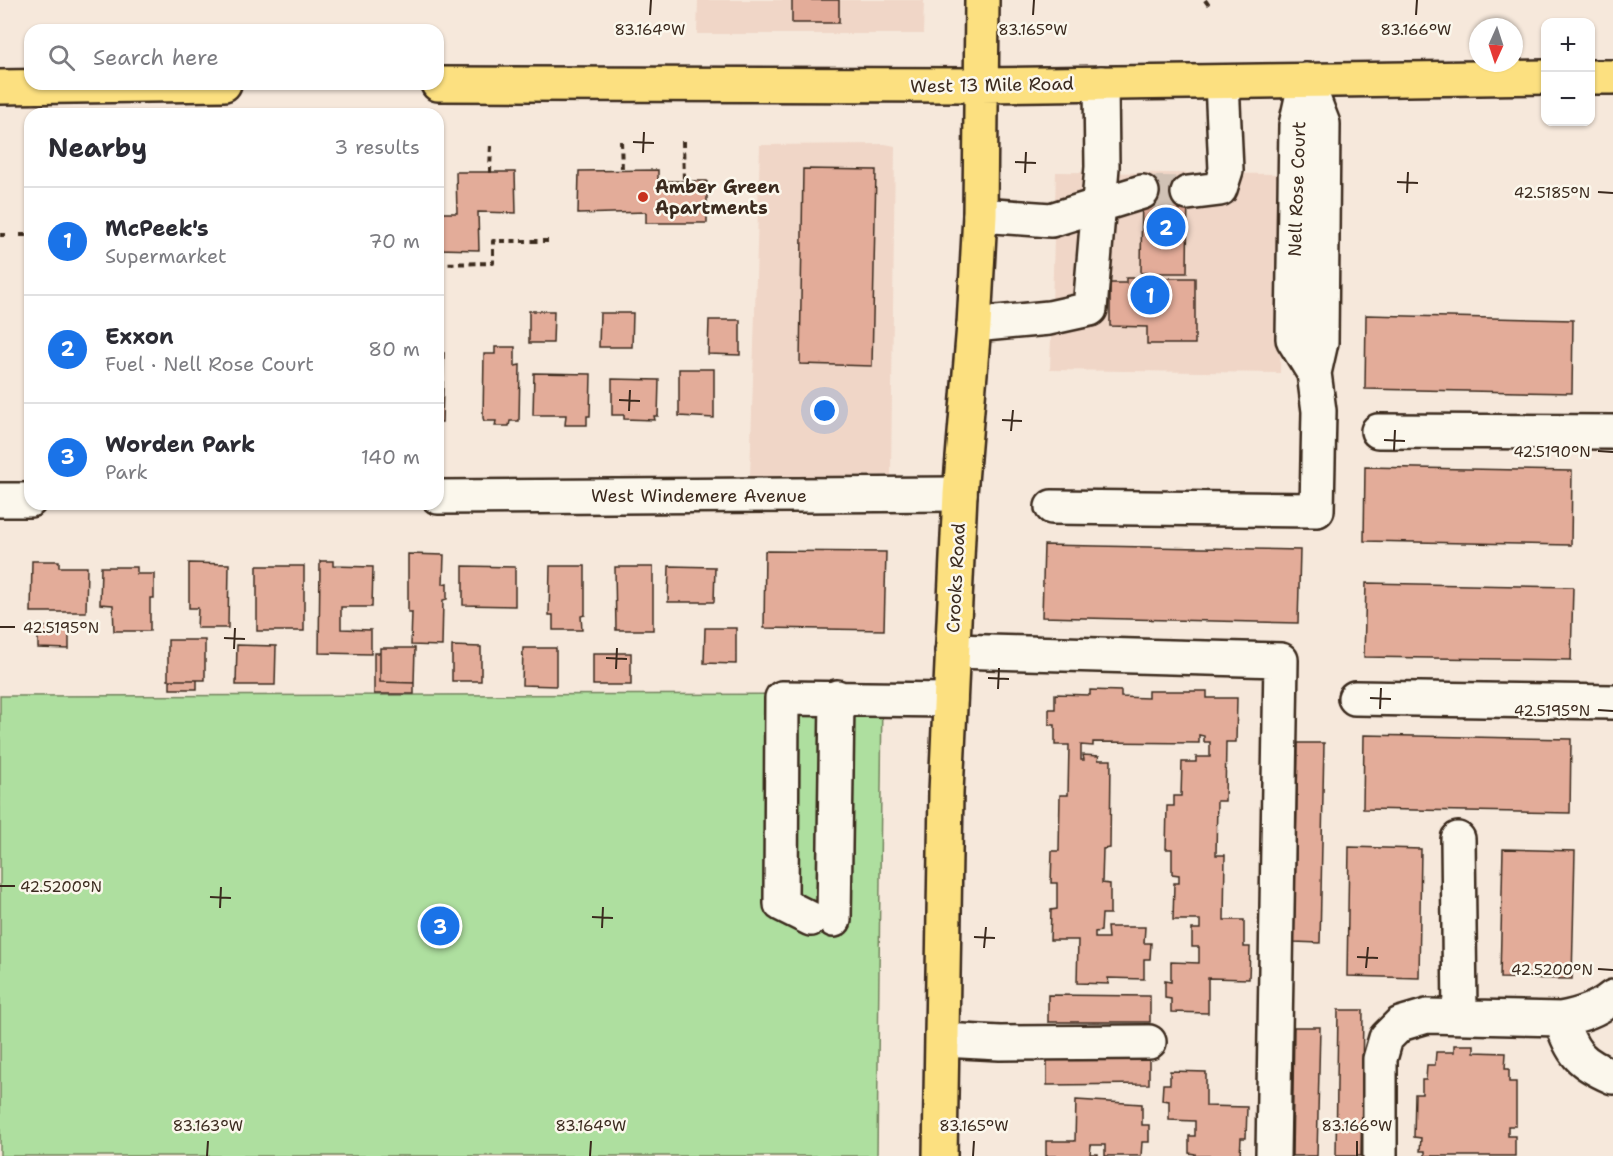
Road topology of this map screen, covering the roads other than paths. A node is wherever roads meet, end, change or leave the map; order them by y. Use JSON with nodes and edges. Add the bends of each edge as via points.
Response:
{"nodes":[{"id":1,"x":982,"y":0,"type":"edge"},
{"id":2,"x":1541,"y":77,"type":"edge"},
{"id":3,"x":1595,"y":77,"type":"edge"},
{"id":4,"x":1613,"y":77,"type":"edge"},
{"id":5,"x":1306,"y":80,"type":"junction"},
{"id":6,"x":1222,"y":82,"type":"junction"},
{"id":7,"x":1101,"y":83,"type":"junction"},
{"id":8,"x":444,"y":84,"type":"edge"},
{"id":9,"x":981,"y":86,"type":"junction"},
{"id":10,"x":0,"y":87,"type":"edge"},
{"id":11,"x":24,"y":87,"type":"edge"},
{"id":12,"x":1142,"y":192,"type":"tunnel mouth"},
{"id":13,"x":1188,"y":193,"type":"tunnel mouth"},
{"id":14,"x":1098,"y":206,"type":"junction"},
{"id":15,"x":980,"y":215,"type":"junction"},
{"id":16,"x":975,"y":326,"type":"junction"},
{"id":17,"x":1378,"y":431,"type":"dead end"},
{"id":18,"x":1613,"y":432,"type":"edge"},
{"id":19,"x":960,"y":494,"type":"junction"},
{"id":20,"x":444,"y":497,"type":"edge"},
{"id":21,"x":0,"y":500,"type":"edge"},
{"id":22,"x":24,"y":500,"type":"edge"},
{"id":23,"x":1052,"y":507,"type":"dead end"},
{"id":24,"x":952,"y":651,"type":"junction"},
{"id":25,"x":837,"y":697,"type":"junction"},
{"id":26,"x":1354,"y":698,"type":"dead end"},
{"id":27,"x":950,"y":700,"type":"junction"},
{"id":28,"x":1613,"y":702,"type":"edge"},
{"id":29,"x":1458,"y":839,"type":"dead end"},
{"id":30,"x":1613,"y":997,"type":"edge"},
{"id":31,"x":1460,"y":1015,"type":"junction"},
{"id":32,"x":1561,"y":1019,"type":"junction"},
{"id":33,"x":943,"y":1040,"type":"junction"},
{"id":34,"x":1149,"y":1042,"type":"dead end"},
{"id":35,"x":1613,"y":1077,"type":"edge"},
{"id":36,"x":940,"y":1156,"type":"edge"},
{"id":37,"x":1273,"y":1156,"type":"edge"},
{"id":38,"x":1380,"y":1156,"type":"edge"}],
"edges":[{"from":1,"to":9,"type":"main road","name":"Crooks Road"},
{"from":2,"to":5,"type":"main road","name":"West 13 Mile Road"},
{"from":3,"to":4,"type":"main road"},
{"from":5,"to":6,"type":"main road","name":"West 13 Mile Road"},
{"from":5,"to":23,"type":"street","name":"Nell Rose Court","via":[[1296,125],[1293,339],[1314,373],[1319,411],[1317,510]]},
{"from":6,"to":7,"type":"main road","name":"West 13 Mile Road"},
{"from":6,"to":13,"type":"street","via":[[1226,170],[1220,189]]},
{"from":7,"to":9,"type":"main road","name":"West 13 Mile Road"},
{"from":7,"to":14,"type":"street","via":[[1102,167]]},
{"from":8,"to":9,"type":"main road","name":"West 13 Mile Road"},
{"from":9,"to":15,"type":"main road","name":"Crooks Road"},
{"from":10,"to":11,"type":"main road"},
{"from":12,"to":14,"type":"street"},
{"from":14,"to":15,"type":"street","via":[[1051,220]]},
{"from":14,"to":16,"type":"street","via":[[1090,309]]},
{"from":15,"to":16,"type":"main road","name":"Crooks Road"},
{"from":16,"to":19,"type":"main road","name":"Crooks Road"},
{"from":17,"to":18,"type":"street"},
{"from":19,"to":20,"type":"street","name":"West Windemere Avenue"},
{"from":19,"to":24,"type":"main road","name":"Crooks Road"},
{"from":21,"to":22,"type":"street"},
{"from":24,"to":27,"type":"main road","name":"Crooks Road"},
{"from":24,"to":37,"type":"street","via":[[1281,660]]},
{"from":25,"to":25,"type":"street","via":[[782,698],[781,904],[823,920]]},
{"from":25,"to":27,"type":"street"},
{"from":26,"to":28,"type":"street"},
{"from":27,"to":33,"type":"main road","name":"Crooks Road"},
{"from":29,"to":31,"type":"street"},
{"from":30,"to":32,"type":"street","via":[[1582,1015]]},
{"from":31,"to":32,"type":"street"},
{"from":31,"to":38,"type":"street","via":[[1409,1021],[1386,1038],[1380,1059]]},
{"from":32,"to":35,"type":"street","via":[[1581,1061]]},
{"from":33,"to":34,"type":"street"},
{"from":33,"to":36,"type":"main road","name":"Crooks Road"}]}
